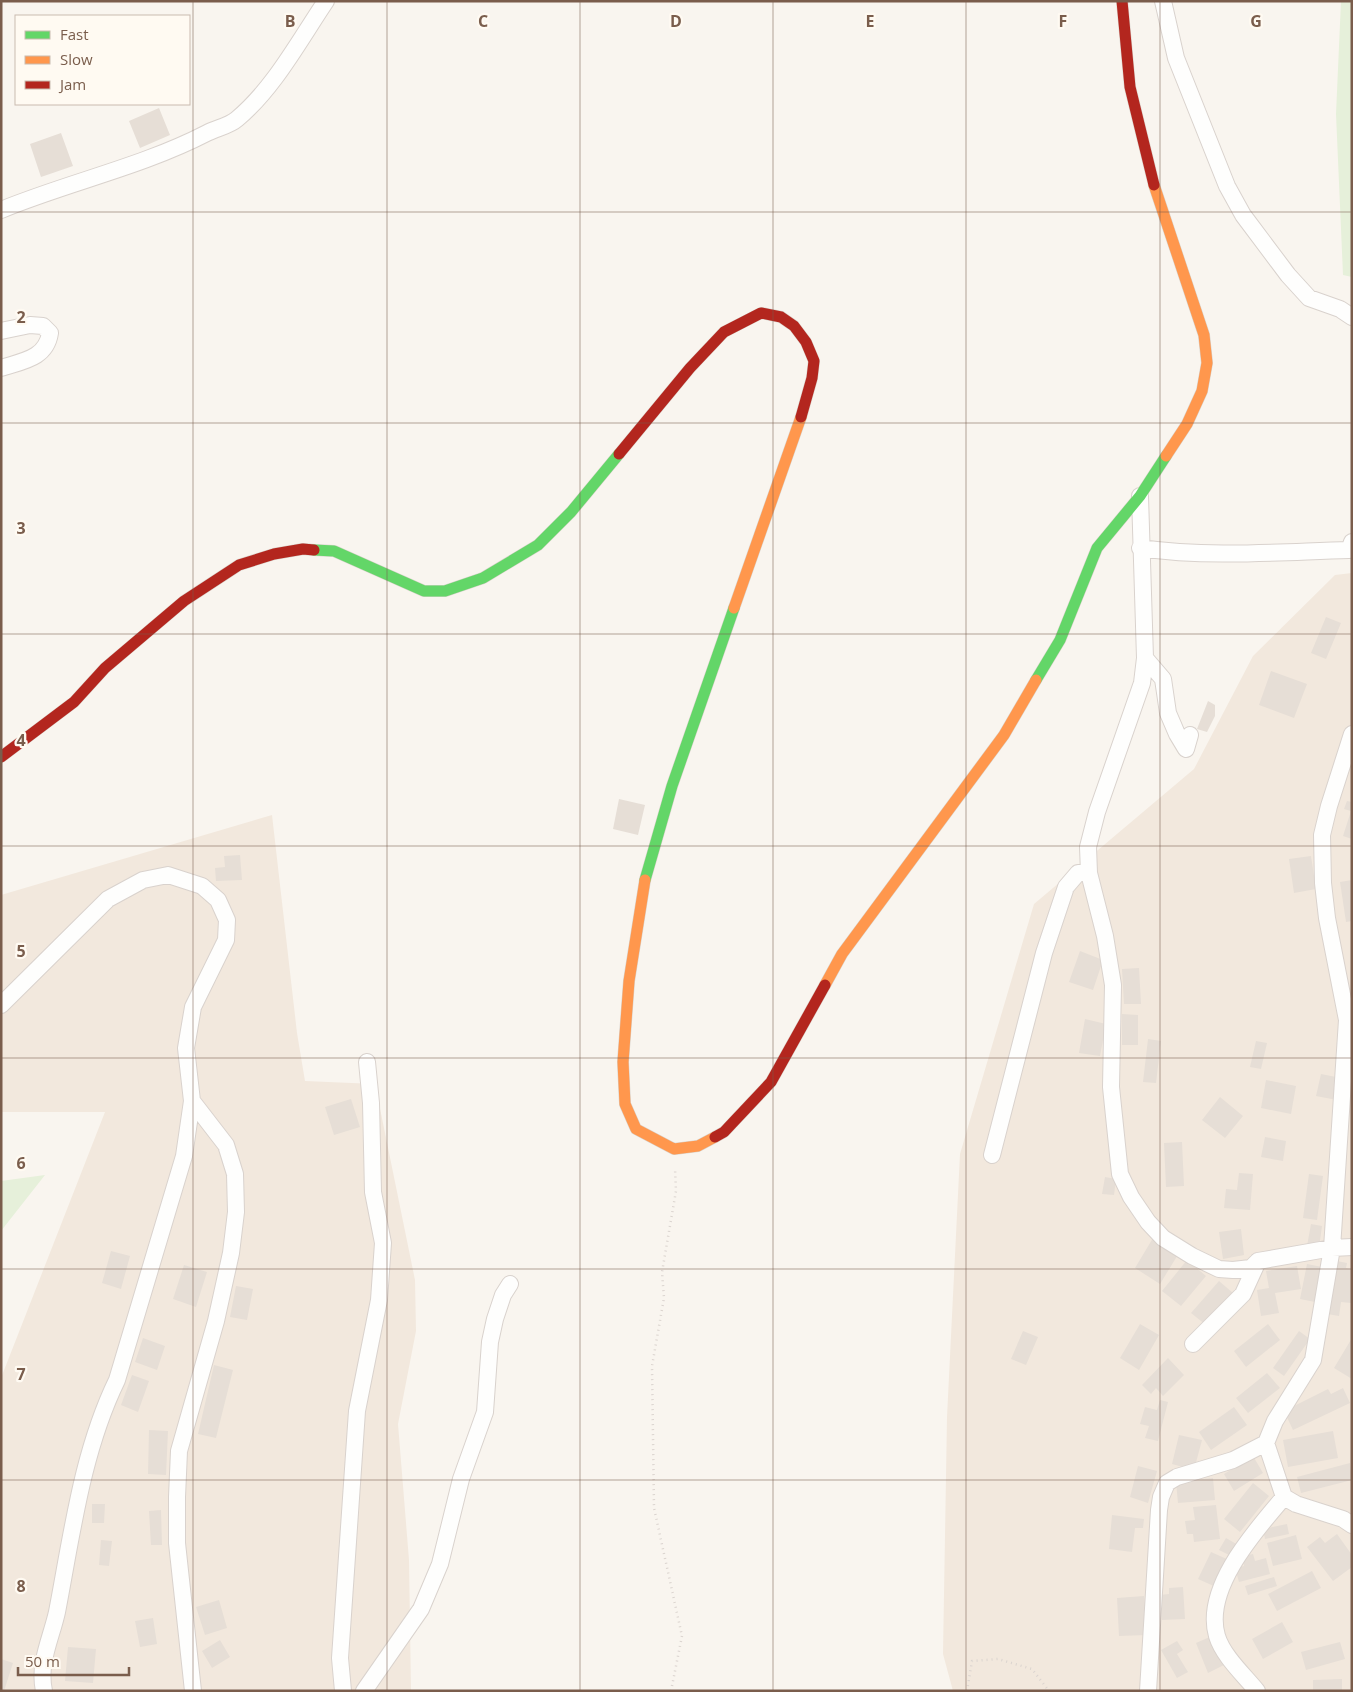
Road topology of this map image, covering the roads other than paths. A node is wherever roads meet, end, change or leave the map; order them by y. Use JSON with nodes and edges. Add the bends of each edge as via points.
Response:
{"nodes":[{"id":1,"x":326,"y":1,"type":"edge"},
{"id":2,"x":1122,"y":1,"type":"edge"},
{"id":3,"x":1163,"y":1,"type":"edge"},
{"id":4,"x":1,"y":210,"type":"edge"},
{"id":5,"x":1352,"y":317,"type":"edge"},
{"id":6,"x":1,"y":331,"type":"edge"},
{"id":7,"x":1,"y":368,"type":"edge"},
{"id":8,"x":1140,"y":496,"type":"junction"},
{"id":9,"x":1352,"y":542,"type":"edge"},
{"id":10,"x":1140,"y":548,"type":"junction"},
{"id":11,"x":1145,"y":658,"type":"junction"},
{"id":12,"x":1352,"y":734,"type":"edge"},
{"id":13,"x":1190,"y":735,"type":"dead end"},
{"id":14,"x":1,"y":757,"type":"edge"},
{"id":15,"x":1089,"y":873,"type":"junction"},
{"id":16,"x":1,"y":1005,"type":"edge"},
{"id":17,"x":367,"y":1062,"type":"dead end"},
{"id":18,"x":192,"y":1101,"type":"junction"},
{"id":19,"x":992,"y":1155,"type":"dead end"},
{"id":20,"x":1352,"y":1247,"type":"edge"},
{"id":21,"x":1332,"y":1248,"type":"junction"},
{"id":22,"x":1258,"y":1261,"type":"junction"},
{"id":23,"x":510,"y":1284,"type":"dead end"},
{"id":24,"x":1193,"y":1344,"type":"dead end"},
{"id":25,"x":1266,"y":1443,"type":"junction"},
{"id":26,"x":1284,"y":1496,"type":"junction"},
{"id":27,"x":1352,"y":1525,"type":"edge"},
{"id":28,"x":44,"y":1691,"type":"edge"},
{"id":29,"x":194,"y":1691,"type":"edge"},
{"id":30,"x":343,"y":1691,"type":"edge"},
{"id":31,"x":364,"y":1691,"type":"edge"},
{"id":32,"x":1148,"y":1691,"type":"edge"},
{"id":33,"x":1257,"y":1691,"type":"edge"}],
"edges":[{"from":1,"to":4,"type":"street","via":[[264,91],[230,124],[171,152]]},
{"from":2,"to":8,"type":"street","via":[[1131,90],[1145,163],[1204,335],[1208,363],[1202,391],[1186,424]]},
{"from":3,"to":5,"type":"street","via":[[1176,58],[1227,186],[1243,215],[1309,298]]},
{"from":6,"to":7,"type":"street","via":[[30,325],[43,326],[50,333],[49,343],[40,354]]},
{"from":8,"to":10,"type":"street"},
{"from":8,"to":14,"type":"street","via":[[1097,548],[1060,640],[1004,735],[842,954],[771,1082],[724,1132],[698,1146],[674,1149],[636,1129],[625,1104],[623,1062],[629,981],[642,889],[672,786],[812,378],[814,361],[806,342],[794,326],[781,317],[761,313],[724,332],[690,368],[571,512],[538,545],[484,578],[445,591],[424,591],[334,551],[303,549],[239,565],[184,601],[105,668],[74,702]]},
{"from":9,"to":10,"type":"street","via":[[1349,550],[1181,554]]},
{"from":10,"to":11,"type":"street"},
{"from":11,"to":13,"type":"street","via":[[1163,679],[1168,713],[1186,748]]},
{"from":11,"to":15,"type":"street","via":[[1142,683],[1097,812],[1088,848]]},
{"from":12,"to":21,"type":"street","via":[[1322,836],[1327,918],[1347,1020]]},
{"from":15,"to":19,"type":"street","via":[[1078,873],[1066,887],[1044,953]]},
{"from":15,"to":22,"type":"street","via":[[1113,985],[1112,1087],[1120,1174],[1131,1197],[1163,1238],[1219,1269],[1251,1268]]},
{"from":16,"to":18,"type":"street","via":[[108,899],[143,880],[168,875],[202,886],[218,900],[227,920],[226,940],[193,1007],[186,1048]]},
{"from":17,"to":30,"type":"street","via":[[373,1192],[383,1243],[379,1300],[357,1411],[340,1658]]},
{"from":18,"to":28,"type":"street","via":[[184,1156],[117,1380],[101,1413],[82,1479],[56,1617],[44,1655]]},
{"from":18,"to":29,"type":"street","via":[[226,1145],[235,1174],[236,1212],[231,1254],[216,1321],[179,1451],[177,1543]]},
{"from":20,"to":21,"type":"street"},
{"from":21,"to":22,"type":"street"},
{"from":21,"to":25,"type":"street","via":[[1312,1360],[1278,1414]]},
{"from":22,"to":24,"type":"street","via":[[1243,1294]]},
{"from":23,"to":31,"type":"street","via":[[503,1294],[490,1342],[485,1412],[461,1479],[440,1564],[421,1609]]},
{"from":25,"to":26,"type":"street"},
{"from":25,"to":32,"type":"street","via":[[1233,1460],[1167,1483],[1161,1497]]},
{"from":26,"to":27,"type":"street","via":[[1296,1504]]},
{"from":26,"to":33,"type":"street","via":[[1238,1555],[1221,1590],[1214,1615],[1222,1647]]}]}
